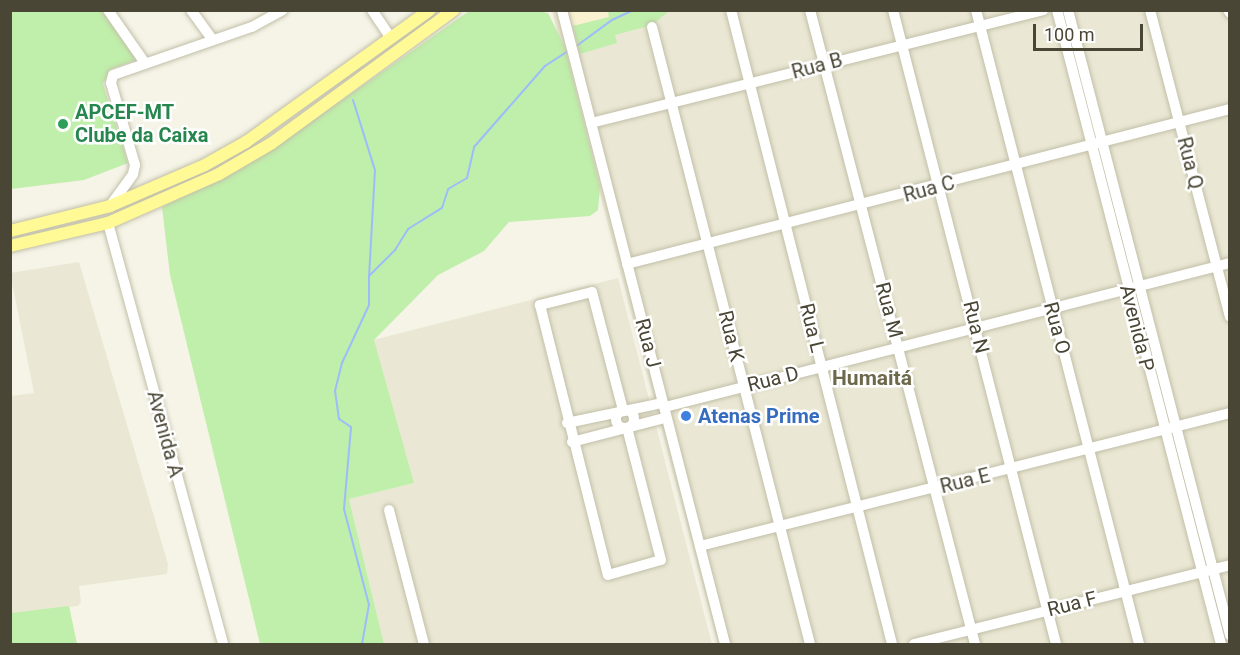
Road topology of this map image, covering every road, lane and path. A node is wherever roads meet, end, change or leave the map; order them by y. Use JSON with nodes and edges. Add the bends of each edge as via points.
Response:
{"nodes":[{"id":1,"x":108,"y":10,"type":"edge"},
{"id":2,"x":191,"y":10,"type":"edge"},
{"id":3,"x":372,"y":10,"type":"edge"},
{"id":4,"x":430,"y":10,"type":"edge"},
{"id":5,"x":454,"y":10,"type":"edge"},
{"id":6,"x":554,"y":10,"type":"edge"},
{"id":7,"x":562,"y":10,"type":"edge"},
{"id":8,"x":731,"y":10,"type":"edge"},
{"id":9,"x":810,"y":10,"type":"edge"},
{"id":10,"x":893,"y":10,"type":"edge"},
{"id":11,"x":976,"y":10,"type":"edge"},
{"id":12,"x":1043,"y":10,"type":"edge"},
{"id":13,"x":1057,"y":10,"type":"edge"},
{"id":14,"x":1068,"y":10,"type":"edge"},
{"id":15,"x":1150,"y":10,"type":"edge"},
{"id":16,"x":278,"y":12,"type":"edge"},
{"id":17,"x":980,"y":24,"type":"junction"},
{"id":18,"x":652,"y":27,"type":"dead end"},
{"id":19,"x":212,"y":39,"type":"junction"},
{"id":20,"x":391,"y":39,"type":"junction"},
{"id":21,"x":569,"y":42,"type":"junction"},
{"id":22,"x":902,"y":44,"type":"junction"},
{"id":23,"x":145,"y":63,"type":"junction"},
{"id":24,"x":825,"y":63,"type":"junction"},
{"id":25,"x":749,"y":85,"type":"junction"},
{"id":26,"x":672,"y":104,"type":"junction"},
{"id":27,"x":1230,"y":109,"type":"edge"},
{"id":28,"x":591,"y":123,"type":"junction"},
{"id":29,"x":1180,"y":124,"type":"junction"},
{"id":30,"x":1103,"y":143,"type":"junction"},
{"id":31,"x":1091,"y":147,"type":"junction"},
{"id":32,"x":1015,"y":166,"type":"junction"},
{"id":33,"x":940,"y":187,"type":"junction"},
{"id":34,"x":110,"y":206,"type":"junction"},
{"id":35,"x":861,"y":206,"type":"junction"},
{"id":36,"x":108,"y":222,"type":"junction"},
{"id":37,"x":786,"y":226,"type":"junction"},
{"id":38,"x":10,"y":231,"type":"edge"},
{"id":39,"x":708,"y":245,"type":"junction"},
{"id":40,"x":10,"y":246,"type":"edge"},
{"id":41,"x":1230,"y":263,"type":"edge"},
{"id":42,"x":627,"y":264,"type":"junction"},
{"id":43,"x":1216,"y":266,"type":"junction"},
{"id":44,"x":1132,"y":288,"type":"junction"},
{"id":45,"x":1052,"y":309,"type":"junction"},
{"id":46,"x":1230,"y":317,"type":"edge"},
{"id":47,"x":976,"y":328,"type":"junction"},
{"id":48,"x":899,"y":347,"type":"junction"},
{"id":49,"x":822,"y":367,"type":"junction"},
{"id":50,"x":744,"y":387,"type":"junction"},
{"id":51,"x":661,"y":405,"type":"junction"},
{"id":52,"x":622,"y":410,"type":"junction"},
{"id":53,"x":1230,"y":413,"type":"edge"},
{"id":54,"x":661,"y":419,"type":"dead end"},
{"id":55,"x":567,"y":423,"type":"junction"},
{"id":56,"x":627,"y":428,"type":"junction"},
{"id":57,"x":1174,"y":428,"type":"junction"},
{"id":58,"x":1163,"y":431,"type":"junction"},
{"id":59,"x":572,"y":442,"type":"junction"},
{"id":60,"x":1089,"y":449,"type":"junction"},
{"id":61,"x":1011,"y":469,"type":"junction"},
{"id":62,"x":935,"y":489,"type":"junction"},
{"id":63,"x":857,"y":509,"type":"junction"},
{"id":64,"x":389,"y":510,"type":"dead end"},
{"id":65,"x":780,"y":527,"type":"junction"},
{"id":66,"x":700,"y":546,"type":"junction"},
{"id":67,"x":1230,"y":565,"type":"edge"},
{"id":68,"x":1207,"y":571,"type":"junction"},
{"id":69,"x":1124,"y":591,"type":"junction"},
{"id":70,"x":1047,"y":611,"type":"junction"},
{"id":71,"x":971,"y":630,"type":"junction"},
{"id":72,"x":1230,"y":635,"type":"edge"},
{"id":73,"x":223,"y":645,"type":"edge"},
{"id":74,"x":424,"y":645,"type":"edge"},
{"id":75,"x":725,"y":645,"type":"edge"},
{"id":76,"x":810,"y":645,"type":"edge"},
{"id":77,"x":892,"y":645,"type":"edge"},
{"id":78,"x":915,"y":645,"type":"edge"},
{"id":79,"x":975,"y":645,"type":"edge"},
{"id":80,"x":1056,"y":645,"type":"edge"},
{"id":81,"x":1139,"y":645,"type":"edge"},
{"id":82,"x":1221,"y":645,"type":"edge"}],
"edges":[{"from":1,"to":23,"type":"street"},
{"from":2,"to":19,"type":"street"},
{"from":3,"to":20,"type":"street"},
{"from":4,"to":20,"type":"main road"},
{"from":5,"to":36,"type":"main road","via":[[272,142],[219,174]]},
{"from":6,"to":21,"type":"street","name":"Rua J"},
{"from":7,"to":21,"type":"street","name":"Rua J"},
{"from":8,"to":25,"type":"street","name":"Rua L"},
{"from":9,"to":24,"type":"street","name":"Rua M"},
{"from":10,"to":22,"type":"street","name":"Rua N"},
{"from":11,"to":17,"type":"street","name":"Rua O"},
{"from":12,"to":17,"type":"street","name":"Rua B"},
{"from":13,"to":31,"type":"street","name":"Avenida P"},
{"from":14,"to":30,"type":"street","name":"Avenida P"},
{"from":15,"to":29,"type":"street","name":"Rua Q"},
{"from":16,"to":19,"type":"street"},
{"from":17,"to":22,"type":"street","name":"Rua B"},
{"from":17,"to":32,"type":"street","name":"Rua O"},
{"from":18,"to":26,"type":"street","name":"Rua K"},
{"from":19,"to":23,"type":"street"},
{"from":20,"to":34,"type":"main road","via":[[246,142],[157,189]]},
{"from":21,"to":28,"type":"street","name":"Rua J"},
{"from":22,"to":24,"type":"street","name":"Rua B"},
{"from":22,"to":33,"type":"street","name":"Rua N"},
{"from":23,"to":34,"type":"street","via":[[118,71],[111,83],[135,165]]},
{"from":24,"to":25,"type":"street","name":"Rua B"},
{"from":24,"to":35,"type":"street","name":"Rua M"},
{"from":25,"to":26,"type":"street","name":"Rua B"},
{"from":25,"to":37,"type":"street","name":"Rua L"},
{"from":26,"to":28,"type":"street","name":"Rua B"},
{"from":26,"to":39,"type":"street","name":"Rua K"},
{"from":27,"to":29,"type":"street","name":"Rua C"},
{"from":28,"to":42,"type":"street","name":"Rua J"},
{"from":29,"to":30,"type":"street","name":"Rua C"},
{"from":29,"to":43,"type":"street","name":"Rua Q"},
{"from":30,"to":31,"type":"street","name":"Rua C"},
{"from":30,"to":44,"type":"street","name":"Avenida P"},
{"from":31,"to":32,"type":"street","name":"Rua C"},
{"from":31,"to":44,"type":"street","name":"Avenida P"},
{"from":32,"to":33,"type":"street","name":"Rua C"},
{"from":32,"to":45,"type":"street","name":"Rua O"},
{"from":33,"to":35,"type":"street","name":"Rua C"},
{"from":33,"to":47,"type":"street","name":"Rua N"},
{"from":34,"to":38,"type":"main road"},
{"from":35,"to":37,"type":"street","name":"Rua C"},
{"from":35,"to":48,"type":"street","name":"Rua M"},
{"from":36,"to":40,"type":"main road"},
{"from":36,"to":73,"type":"street","name":"Avenida A"},
{"from":37,"to":39,"type":"street","name":"Rua C"},
{"from":37,"to":49,"type":"street","name":"Rua L"},
{"from":39,"to":42,"type":"street","name":"Rua C"},
{"from":39,"to":50,"type":"street","name":"Rua K"},
{"from":41,"to":43,"type":"street","name":"Rua D"},
{"from":42,"to":51,"type":"street","name":"Rua J"},
{"from":43,"to":44,"type":"street","name":"Rua D"},
{"from":43,"to":46,"type":"street","name":"Rua Q"},
{"from":44,"to":45,"type":"street","name":"Rua D"},
{"from":44,"to":57,"type":"street","name":"Avenida P"},
{"from":44,"to":58,"type":"street","name":"Avenida P"},
{"from":45,"to":47,"type":"street","name":"Rua D"},
{"from":45,"to":60,"type":"street","name":"Rua O"},
{"from":47,"to":48,"type":"street","name":"Rua D"},
{"from":47,"to":61,"type":"street","name":"Rua N"},
{"from":48,"to":49,"type":"street","name":"Rua D"},
{"from":48,"to":62,"type":"street","name":"Rua M"},
{"from":49,"to":50,"type":"street","name":"Rua D"},
{"from":49,"to":63,"type":"street","name":"Rua L"},
{"from":50,"to":51,"type":"street","name":"Rua D"},
{"from":50,"to":65,"type":"street","name":"Rua K"},
{"from":51,"to":52,"type":"street","name":"Rua D"},
{"from":51,"to":66,"type":"street","name":"Rua J"},
{"from":52,"to":55,"type":"street","name":"Rua D"},
{"from":52,"to":55,"type":"street","via":[[592,292],[540,306]]},
{"from":52,"to":56,"type":"street","via":[[634,417]]},
{"from":53,"to":57,"type":"street","name":"Rua E"},
{"from":54,"to":56,"type":"street"},
{"from":55,"to":59,"type":"street"},
{"from":56,"to":59,"type":"street"},
{"from":56,"to":59,"type":"street","via":[[661,560],[608,575]]},
{"from":57,"to":58,"type":"street","name":"Rua E"},
{"from":57,"to":68,"type":"street","name":"Avenida P"},
{"from":58,"to":60,"type":"street","name":"Rua E"},
{"from":58,"to":68,"type":"street","name":"Avenida P"},
{"from":60,"to":61,"type":"street","name":"Rua E"},
{"from":60,"to":69,"type":"street","name":"Rua O"},
{"from":61,"to":62,"type":"street","name":"Rua E"},
{"from":61,"to":70,"type":"street","name":"Rua N"},
{"from":62,"to":63,"type":"street","name":"Rua E"},
{"from":62,"to":71,"type":"street","name":"Rua M"},
{"from":63,"to":65,"type":"street","name":"Rua E"},
{"from":63,"to":77,"type":"street","name":"Rua L"},
{"from":64,"to":74,"type":"street"},
{"from":65,"to":66,"type":"street","name":"Rua E"},
{"from":65,"to":76,"type":"street","name":"Rua K"},
{"from":66,"to":75,"type":"street","name":"Rua J"},
{"from":67,"to":68,"type":"street","name":"Rua F"},
{"from":68,"to":69,"type":"street","name":"Rua F"},
{"from":68,"to":72,"type":"street","name":"Avenida P"},
{"from":68,"to":82,"type":"street","name":"Avenida P"},
{"from":69,"to":70,"type":"street","name":"Rua F"},
{"from":69,"to":81,"type":"street","name":"Rua O"},
{"from":70,"to":71,"type":"street","name":"Rua F"},
{"from":70,"to":80,"type":"street","name":"Rua N"},
{"from":71,"to":78,"type":"street","name":"Rua F"},
{"from":71,"to":79,"type":"street","name":"Rua M"}]}
